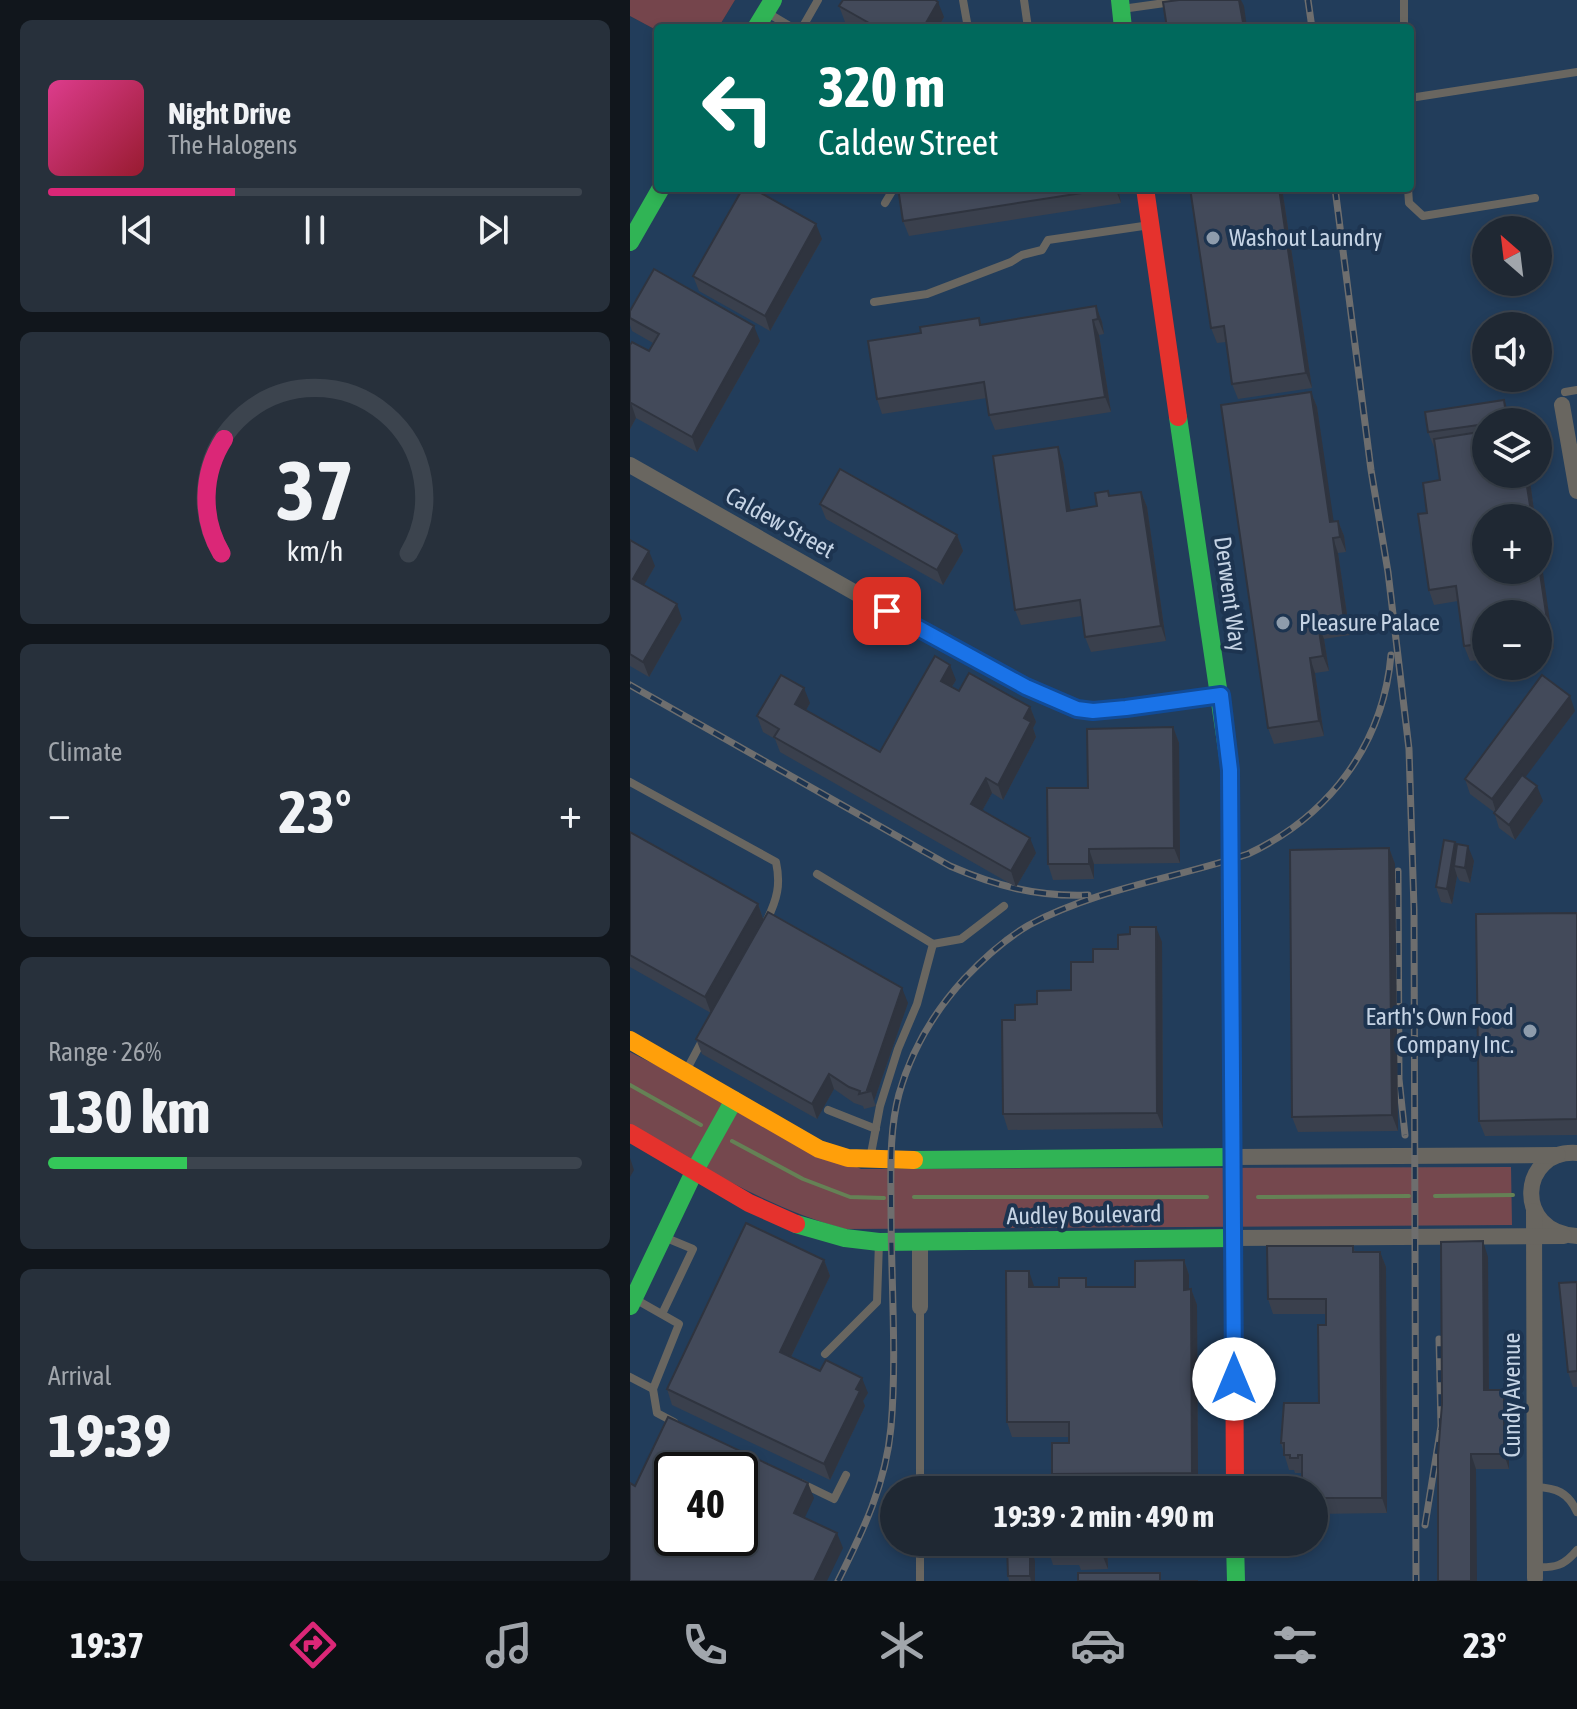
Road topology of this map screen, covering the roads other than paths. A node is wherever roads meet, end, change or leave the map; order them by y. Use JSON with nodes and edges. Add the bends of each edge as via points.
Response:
{"nodes":[{"id":1,"x":818,"y":0,"type":"edge"},
{"id":2,"x":963,"y":0,"type":"edge"},
{"id":3,"x":1024,"y":0,"type":"edge"},
{"id":4,"x":1186,"y":0,"type":"edge"},
{"id":5,"x":1404,"y":0,"type":"edge"},
{"id":6,"x":1173,"y":1,"type":"edge"},
{"id":7,"x":1121,"y":12,"type":"edge"},
{"id":8,"x":765,"y":13,"type":"edge"},
{"id":9,"x":786,"y":24,"type":"edge"},
{"id":10,"x":804,"y":24,"type":"edge"},
{"id":11,"x":967,"y":24,"type":"edge"},
{"id":12,"x":1027,"y":24,"type":"edge"},
{"id":13,"x":1404,"y":24,"type":"edge"},
{"id":14,"x":1577,"y":72,"type":"edge"},
{"id":15,"x":1414,"y":97,"type":"edge"},
{"id":16,"x":659,"y":192,"type":"edge"},
{"id":17,"x":892,"y":192,"type":"edge"},
{"id":18,"x":1146,"y":192,"type":"edge"},
{"id":19,"x":1408,"y":192,"type":"edge"},
{"id":20,"x":1535,"y":198,"type":"dead end"},
{"id":21,"x":885,"y":203,"type":"dead end"},
{"id":22,"x":1151,"y":224,"type":"junction"},
{"id":23,"x":630,"y":242,"type":"edge"},
{"id":24,"x":874,"y":302,"type":"dead end"},
{"id":25,"x":1577,"y":390,"type":"edge"},
{"id":26,"x":1564,"y":398,"type":"joint"},
{"id":27,"x":630,"y":465,"type":"edge"},
{"id":28,"x":1577,"y":491,"type":"edge"},
{"id":29,"x":1221,"y":695,"type":"junction"},
{"id":30,"x":630,"y":782,"type":"edge"},
{"id":31,"x":817,"y":874,"type":"dead end"},
{"id":32,"x":1004,"y":906,"type":"dead end"},
{"id":33,"x":763,"y":927,"type":"edge"},
{"id":34,"x":933,"y":944,"type":"junction"},
{"id":35,"x":706,"y":1032,"type":"edge"},
{"id":36,"x":630,"y":1040,"type":"edge"},
{"id":37,"x":685,"y":1072,"type":"junction"},
{"id":38,"x":734,"y":1100,"type":"junction"},
{"id":39,"x":828,"y":1110,"type":"dead end"},
{"id":40,"x":876,"y":1129,"type":"junction"},
{"id":41,"x":630,"y":1133,"type":"edge"},
{"id":42,"x":1577,"y":1153,"type":"edge"},
{"id":43,"x":1558,"y":1155,"type":"junction"},
{"id":44,"x":1233,"y":1157,"type":"junction"},
{"id":45,"x":869,"y":1160,"type":"junction"},
{"id":46,"x":695,"y":1170,"type":"junction"},
{"id":47,"x":1534,"y":1211,"type":"junction"},
{"id":48,"x":1535,"y":1235,"type":"junction"},
{"id":49,"x":1571,"y":1236,"type":"edge"},
{"id":50,"x":663,"y":1237,"type":"junction"},
{"id":51,"x":1233,"y":1238,"type":"junction"},
{"id":52,"x":920,"y":1241,"type":"junction"},
{"id":53,"x":879,"y":1242,"type":"junction"},
{"id":54,"x":632,"y":1302,"type":"edge"},
{"id":55,"x":920,"y":1307,"type":"joint"},
{"id":56,"x":662,"y":1314,"type":"junction"},
{"id":57,"x":825,"y":1354,"type":"dead end"},
{"id":58,"x":630,"y":1377,"type":"edge"},
{"id":59,"x":653,"y":1389,"type":"junction"},
{"id":60,"x":684,"y":1427,"type":"edge"},
{"id":61,"x":846,"y":1475,"type":"dead end"},
{"id":62,"x":920,"y":1476,"type":"edge"},
{"id":63,"x":1235,"y":1476,"type":"edge"},
{"id":64,"x":793,"y":1479,"type":"edge"},
{"id":65,"x":1536,"y":1487,"type":"junction"},
{"id":66,"x":1577,"y":1512,"type":"edge"},
{"id":67,"x":1577,"y":1550,"type":"edge"},
{"id":68,"x":920,"y":1556,"type":"edge"},
{"id":69,"x":1235,"y":1556,"type":"edge"},
{"id":70,"x":1535,"y":1575,"type":"edge"},
{"id":71,"x":920,"y":1581,"type":"edge"},
{"id":72,"x":1236,"y":1581,"type":"edge"}],
"edges":[{"from":1,"to":10,"type":"lane"},
{"from":2,"to":11,"type":"lane"},
{"from":3,"to":12,"type":"lane"},
{"from":4,"to":6,"type":"lane"},
{"from":5,"to":13,"type":"lane"},
{"from":6,"to":7,"type":"lane"},
{"from":8,"to":9,"type":"lane"},
{"from":14,"to":15,"type":"lane"},
{"from":16,"to":23,"type":"street"},
{"from":17,"to":21,"type":"lane"},
{"from":18,"to":22,"type":"street","name":"Derwent Way"},
{"from":19,"to":20,"type":"lane","via":[[1409,203],[1423,216]]},
{"from":22,"to":24,"type":"lane","via":[[1048,240],[1042,250],[927,294]]},
{"from":22,"to":29,"type":"street","name":"Derwent Way"},
{"from":25,"to":26,"type":"lane"},
{"from":26,"to":28,"type":"street"},
{"from":27,"to":29,"type":"street","name":"Caldew Street","via":[[965,655],[1062,704],[1093,711]]},
{"from":29,"to":44,"type":"street","name":"Derwent Way","via":[[1230,770]]},
{"from":30,"to":33,"type":"lane","via":[[776,862],[777,900]]},
{"from":31,"to":34,"type":"lane"},
{"from":32,"to":34,"type":"lane","via":[[961,939]]},
{"from":34,"to":40,"type":"lane"},
{"from":35,"to":37,"type":"lane"},
{"from":36,"to":37,"type":"street"},
{"from":37,"to":38,"type":"street"},
{"from":38,"to":45,"type":"street","via":[[819,1149]]},
{"from":38,"to":46,"type":"street"},
{"from":39,"to":40,"type":"lane"},
{"from":40,"to":45,"type":"lane"},
{"from":41,"to":46,"type":"street","name":"Audley Boulevard"},
{"from":42,"to":43,"type":"street"},
{"from":43,"to":44,"type":"street"},
{"from":43,"to":47,"type":"street","name":"Cundy Avenue","via":[[1536,1173]]},
{"from":44,"to":45,"type":"street"},
{"from":44,"to":51,"type":"street","name":"Derwent Way"},
{"from":46,"to":50,"type":"street"},
{"from":46,"to":53,"type":"street","name":"Audley Boulevard","via":[[790,1223]]},
{"from":47,"to":48,"type":"street","name":"Cundy Avenue"},
{"from":47,"to":49,"type":"street","via":[[1552,1231]]},
{"from":48,"to":49,"type":"street","name":"Audley Boulevard"},
{"from":48,"to":51,"type":"street","name":"Audley Boulevard"},
{"from":48,"to":65,"type":"street","name":"Cundy Avenue"},
{"from":50,"to":54,"type":"street"},
{"from":50,"to":56,"type":"lane","via":[[693,1249]]},
{"from":51,"to":52,"type":"street","name":"Audley Boulevard"},
{"from":51,"to":63,"type":"street","name":"Derwent Way"},
{"from":52,"to":53,"type":"street","name":"Audley Boulevard"},
{"from":52,"to":55,"type":"street"},
{"from":53,"to":57,"type":"lane","via":[[877,1302]]},
{"from":54,"to":56,"type":"lane"},
{"from":55,"to":62,"type":"lane"},
{"from":56,"to":59,"type":"lane","via":[[679,1324]]},
{"from":58,"to":59,"type":"lane"},
{"from":59,"to":60,"type":"lane","via":[[657,1413]]},
{"from":61,"to":64,"type":"lane","via":[[834,1499]]},
{"from":65,"to":66,"type":"lane","via":[[1556,1488]]},
{"from":65,"to":70,"type":"street","name":"Cundy Avenue"},
{"from":67,"to":70,"type":"lane","via":[[1566,1563]]},
{"from":68,"to":71,"type":"lane"},
{"from":69,"to":72,"type":"street"}]}
